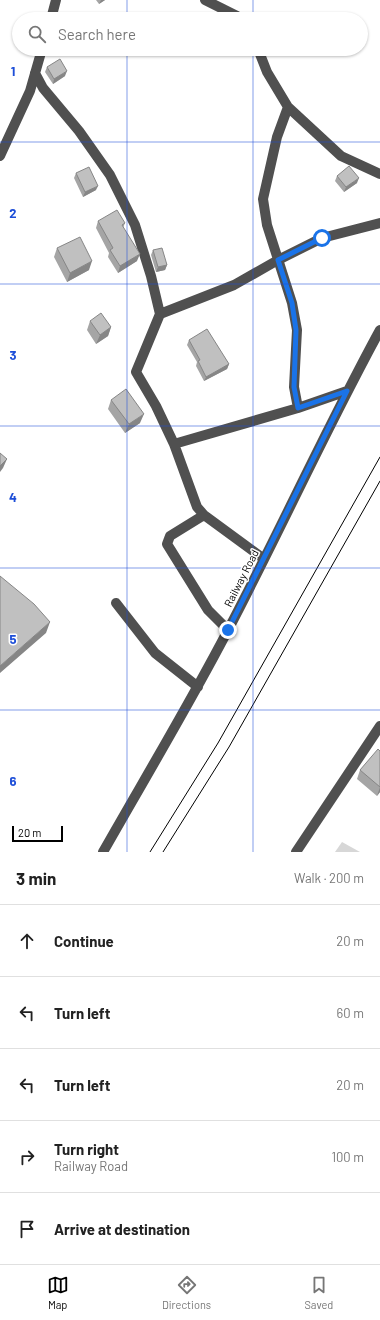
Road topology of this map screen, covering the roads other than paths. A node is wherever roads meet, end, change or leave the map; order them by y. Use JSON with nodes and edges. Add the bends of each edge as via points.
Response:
{"nodes":[{"id":1,"x":56,"y":0,"type":"edge"},
{"id":2,"x":205,"y":0,"type":"edge"},
{"id":3,"x":53,"y":12,"type":"edge"},
{"id":4,"x":229,"y":12,"type":"edge"},
{"id":5,"x":40,"y":56,"type":"edge"},
{"id":6,"x":261,"y":56,"type":"edge"},
{"id":7,"x":35,"y":73,"type":"junction"},
{"id":8,"x":288,"y":107,"type":"junction"},
{"id":9,"x":0,"y":156,"type":"edge"},
{"id":10,"x":380,"y":174,"type":"edge"},
{"id":11,"x":380,"y":223,"type":"edge"},
{"id":12,"x":278,"y":260,"type":"junction"},
{"id":13,"x":160,"y":314,"type":"junction"},
{"id":14,"x":380,"y":330,"type":"edge"},
{"id":15,"x":347,"y":391,"type":"junction"},
{"id":16,"x":298,"y":408,"type":"junction"},
{"id":17,"x":174,"y":444,"type":"junction"},
{"id":18,"x":204,"y":515,"type":"junction"},
{"id":19,"x":264,"y":559,"type":"junction"},
{"id":20,"x":116,"y":603,"type":"dead end"},
{"id":21,"x":228,"y":630,"type":"junction"},
{"id":22,"x":198,"y":687,"type":"junction"},
{"id":23,"x":380,"y":726,"type":"edge"},
{"id":24,"x":103,"y":852,"type":"edge"},
{"id":25,"x":296,"y":852,"type":"edge"}],
"edges":[{"from":1,"to":3,"type":"street"},
{"from":2,"to":4,"type":"street"},
{"from":5,"to":7,"type":"street"},
{"from":6,"to":8,"type":"street","via":[[267,72]]},
{"from":7,"to":9,"type":"street","via":[[30,91]]},
{"from":7,"to":13,"type":"street","via":[[43,88],[79,131],[110,175],[135,225]]},
{"from":8,"to":10,"type":"street","via":[[341,156]]},
{"from":8,"to":12,"type":"street","via":[[277,137],[263,198],[267,225]]},
{"from":11,"to":12,"type":"street","via":[[322,238]]},
{"from":12,"to":13,"type":"street","via":[[234,285]]},
{"from":12,"to":16,"type":"street","via":[[292,303],[296,330],[294,387]]},
{"from":13,"to":17,"type":"street","via":[[136,372]]},
{"from":14,"to":15,"type":"street","name":"Railway Road"},
{"from":15,"to":16,"type":"street"},
{"from":15,"to":19,"type":"street","name":"Railway Road"},
{"from":16,"to":17,"type":"street"},
{"from":17,"to":18,"type":"street","via":[[197,507]]},
{"from":18,"to":19,"type":"street"},
{"from":18,"to":21,"type":"street","via":[[170,536],[168,544],[208,610]]},
{"from":19,"to":21,"type":"street","name":"Railway Road"},
{"from":20,"to":22,"type":"street","via":[[155,653]]},
{"from":21,"to":22,"type":"street","name":"Railway Road"},
{"from":22,"to":24,"type":"street","name":"Railway Road"},
{"from":23,"to":25,"type":"street"}]}
